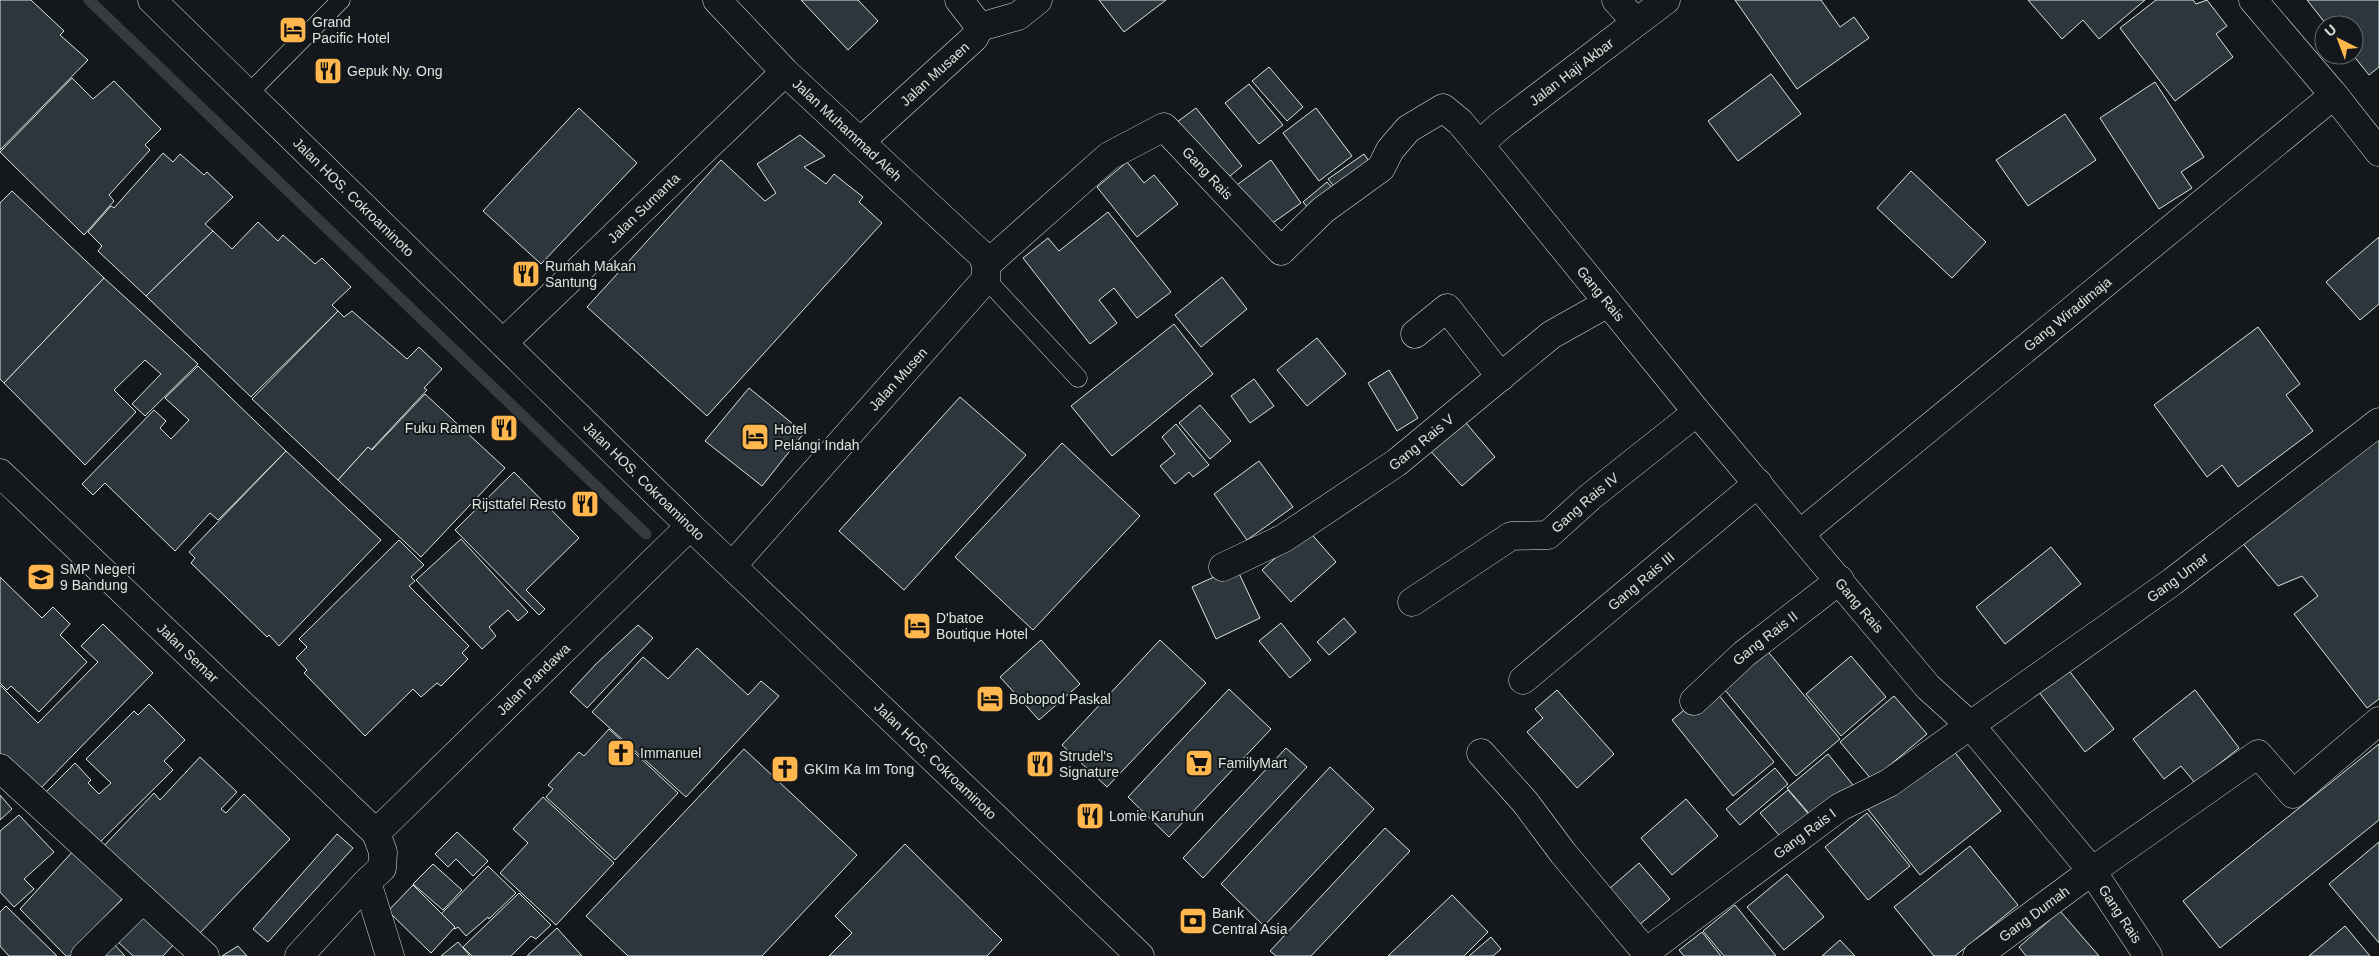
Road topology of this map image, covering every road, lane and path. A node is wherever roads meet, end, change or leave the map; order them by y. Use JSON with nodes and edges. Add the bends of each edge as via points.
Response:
{"nodes":[{"id":1,"x":152,"y":0,"type":"edge"},
{"id":2,"x":341,"y":0,"type":"edge"},
{"id":3,"x":717,"y":0,"type":"edge"},
{"id":4,"x":959,"y":0,"type":"edge"},
{"id":5,"x":1038,"y":0,"type":"edge"},
{"id":6,"x":1616,"y":0,"type":"edge"},
{"id":7,"x":1666,"y":0,"type":"edge"},
{"id":8,"x":2252,"y":0,"type":"edge"},
{"id":9,"x":1636,"y":22,"type":"junction"},
{"id":10,"x":980,"y":27,"type":"junction"},
{"id":11,"x":785,"y":72,"type":"junction"},
{"id":12,"x":248,"y":93,"type":"junction"},
{"id":13,"x":2334,"y":95,"type":"junction"},
{"id":14,"x":860,"y":142,"type":"junction"},
{"id":15,"x":1479,"y":145,"type":"junction"},
{"id":16,"x":2379,"y":152,"type":"edge"},
{"id":17,"x":985,"y":266,"type":"junction"},
{"id":18,"x":1608,"y":303,"type":"junction"},
{"id":19,"x":1415,"y":334,"type":"dead end"},
{"id":20,"x":504,"y":343,"type":"junction"},
{"id":21,"x":1501,"y":377,"type":"junction"},
{"id":22,"x":1078,"y":378,"type":"dead end"},
{"id":23,"x":1697,"y":412,"type":"junction"},
{"id":24,"x":2379,"y":422,"type":"edge"},
{"id":25,"x":0,"y":473,"type":"edge"},
{"id":26,"x":1758,"y":483,"type":"junction"},
{"id":27,"x":690,"y":526,"type":"junction"},
{"id":28,"x":1801,"y":533,"type":"junction"},
{"id":29,"x":732,"y":566,"type":"junction"},
{"id":30,"x":1224,"y":567,"type":"dead end"},
{"id":31,"x":1840,"y":580,"type":"junction"},
{"id":32,"x":1412,"y":602,"type":"dead end"},
{"id":33,"x":1523,"y":680,"type":"dead end"},
{"id":34,"x":1694,"y":701,"type":"dead end"},
{"id":35,"x":2379,"y":722,"type":"edge"},
{"id":36,"x":1971,"y":726,"type":"junction"},
{"id":37,"x":1481,"y":753,"type":"dead end"},
{"id":38,"x":0,"y":768,"type":"edge"},
{"id":39,"x":376,"y":832,"type":"junction"},
{"id":40,"x":2092,"y":871,"type":"junction"},
{"id":41,"x":367,"y":882,"type":"junction"},
{"id":42,"x":143,"y":899,"type":"junction"},
{"id":43,"x":1648,"y":954,"type":"edge"},
{"id":44,"x":85,"y":956,"type":"edge"},
{"id":45,"x":205,"y":956,"type":"edge"},
{"id":46,"x":299,"y":956,"type":"edge"},
{"id":47,"x":390,"y":956,"type":"edge"},
{"id":48,"x":1140,"y":956,"type":"edge"},
{"id":49,"x":1977,"y":956,"type":"edge"},
{"id":50,"x":2148,"y":956,"type":"edge"}],
"edges":[{"from":1,"to":12,"type":"street","name":"Jalan HOS. Cokroaminoto"},
{"from":2,"to":12,"type":"lane"},
{"from":3,"to":11,"type":"street","name":"Jalan Muhammad Aleh"},
{"from":4,"to":10,"type":"street"},
{"from":5,"to":10,"type":"street","via":[[1018,16]]},
{"from":6,"to":9,"type":"street"},
{"from":7,"to":9,"type":"street","name":"Jalan Haji Akbar"},
{"from":8,"to":13,"type":"street"},
{"from":9,"to":15,"type":"street","name":"Jalan Haji Akbar"},
{"from":10,"to":14,"type":"street","name":"Jalan Musaen","via":[[974,38]]},
{"from":11,"to":14,"type":"street","name":"Jalan Muhammad Aleh"},
{"from":11,"to":20,"type":"street","name":"Jalan Sumanta"},
{"from":12,"to":20,"type":"street","name":"Jalan HOS. Cokroaminoto"},
{"from":13,"to":16,"type":"street"},
{"from":13,"to":28,"type":"street","name":"Gang Wiradimaja"},
{"from":14,"to":17,"type":"street","name":"Jalan Muhammad Aleh"},
{"from":15,"to":17,"type":"street","name":"Gang Rais","via":[[1460,122],[1442,108],[1408,129],[1390,150],[1381,168],[1323,210],[1281,251],[1164,127],[1109,156]]},
{"from":15,"to":18,"type":"street","name":"Gang Rais"},
{"from":17,"to":22,"type":"lane"},
{"from":17,"to":29,"type":"street","name":"Jalan Musen"},
{"from":18,"to":21,"type":"street","name":"Gang Rais V","via":[[1551,335]]},
{"from":18,"to":23,"type":"street","name":"Gang Rais"},
{"from":19,"to":21,"type":"street","via":[[1447,308]]},
{"from":20,"to":27,"type":"street","name":"Jalan HOS. Cokroaminoto"},
{"from":21,"to":30,"type":"street","name":"Gang Rais V","via":[[1396,462],[1284,538]]},
{"from":23,"to":26,"type":"street","name":"Gang Rais"},
{"from":23,"to":32,"type":"street","name":"Gang Rais IV","via":[[1590,497],[1548,535],[1511,536]]},
{"from":24,"to":36,"type":"street","name":"Gang Umar","via":[[2172,582]]},
{"from":25,"to":39,"type":"street","name":"Jalan Semar"},
{"from":26,"to":28,"type":"street","name":"Gang Rais"},
{"from":26,"to":33,"type":"street","name":"Gang Rais III"},
{"from":27,"to":29,"type":"street","name":"Jalan HOS. Cokroaminoto"},
{"from":27,"to":39,"type":"street","name":"Jalan Pandawa"},
{"from":28,"to":31,"type":"street","name":"Gang Rais"},
{"from":29,"to":48,"type":"street","name":"Jalan HOS. Cokroaminoto"},
{"from":31,"to":34,"type":"street","name":"Gang Rais II","via":[[1744,654]]},
{"from":31,"to":36,"type":"street","name":"Gang Rais","via":[[1928,687]]},
{"from":35,"to":40,"type":"street","name":"Gang Dumah","via":[[2293,794],[2258,754]]},
{"from":36,"to":40,"type":"street","name":"Gang Rais"},
{"from":36,"to":43,"type":"street","name":"Gang Rais I","via":[[1889,783],[1840,807]]},
{"from":37,"to":43,"type":"street","via":[[1525,802]]},
{"from":38,"to":42,"type":"street"},
{"from":39,"to":41,"type":"street","via":[[383,852],[382,868]]},
{"from":40,"to":49,"type":"street","name":"Gang Dumah"},
{"from":40,"to":50,"type":"street","name":"Gang Rais"},
{"from":41,"to":46,"type":"street"},
{"from":41,"to":47,"type":"street"},
{"from":42,"to":44,"type":"street"},
{"from":42,"to":45,"type":"street"}]}
